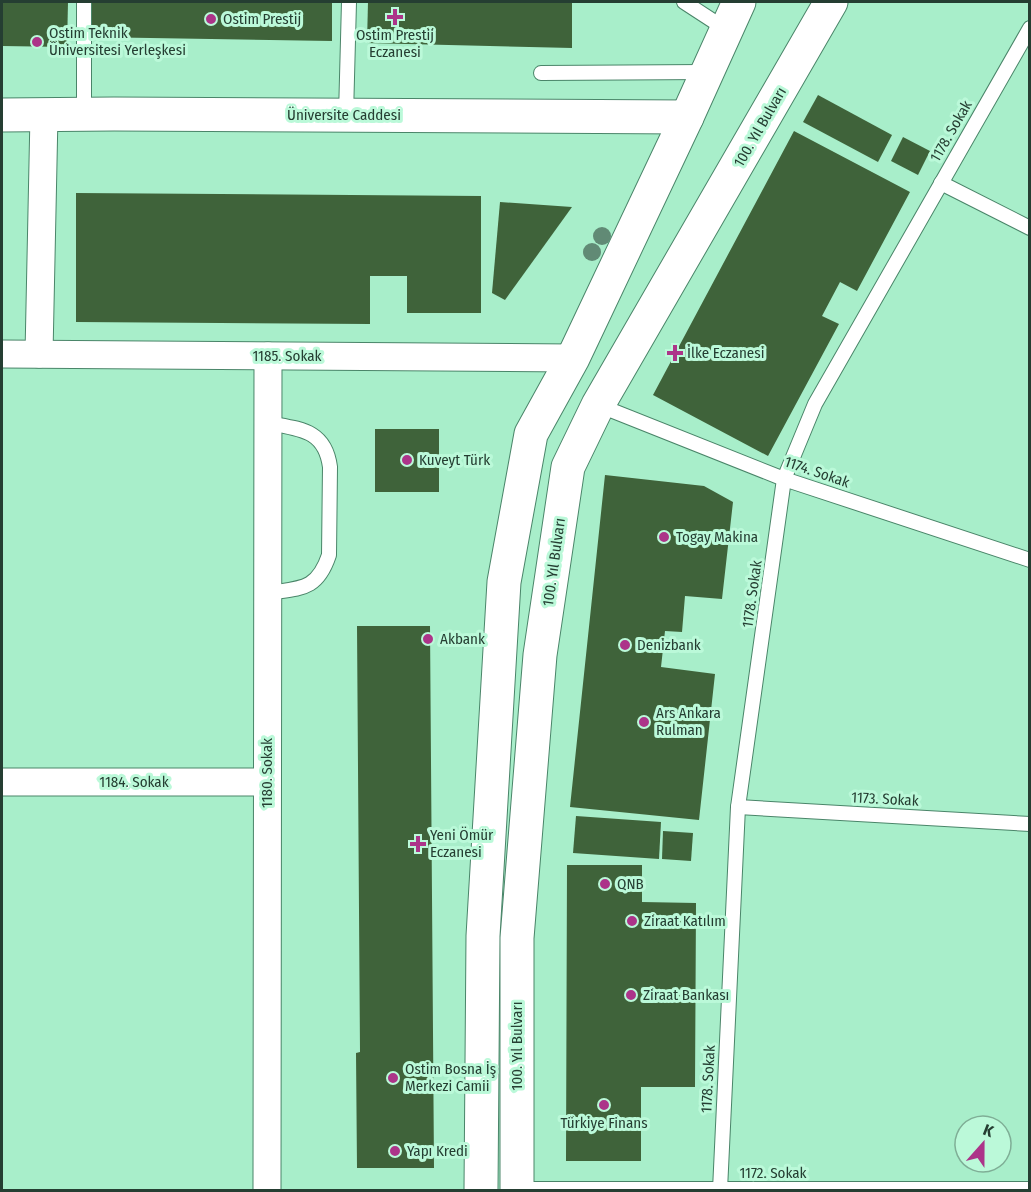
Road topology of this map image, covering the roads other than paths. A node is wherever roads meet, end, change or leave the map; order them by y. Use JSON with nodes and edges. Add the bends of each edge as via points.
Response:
{"nodes":[{"id":1,"x":84,"y":2,"type":"edge"},
{"id":2,"x":349,"y":2,"type":"edge"},
{"id":3,"x":684,"y":2,"type":"edge"},
{"id":4,"x":831,"y":2,"type":"edge"},
{"id":5,"x":733,"y":16,"type":"edge"},
{"id":6,"x":1029,"y":28,"type":"edge"},
{"id":7,"x":708,"y":72,"type":"junction"},
{"id":8,"x":541,"y":73,"type":"dead end"},
{"id":9,"x":44,"y":114,"type":"junction"},
{"id":10,"x":84,"y":114,"type":"junction"},
{"id":11,"x":2,"y":115,"type":"edge"},
{"id":12,"x":346,"y":115,"type":"junction"},
{"id":13,"x":687,"y":117,"type":"junction"},
{"id":14,"x":941,"y":183,"type":"junction"},
{"id":15,"x":1029,"y":228,"type":"edge"},
{"id":16,"x":2,"y":354,"type":"edge"},
{"id":17,"x":39,"y":354,"type":"junction"},
{"id":18,"x":268,"y":356,"type":"junction"},
{"id":19,"x":573,"y":358,"type":"junction"},
{"id":20,"x":598,"y":405,"type":"junction"},
{"id":21,"x":268,"y":423,"type":"junction"},
{"id":22,"x":784,"y":479,"type":"junction"},
{"id":23,"x":1029,"y":560,"type":"edge"},
{"id":24,"x":268,"y":593,"type":"junction"},
{"id":25,"x":2,"y":782,"type":"edge"},
{"id":26,"x":267,"y":782,"type":"junction"},
{"id":27,"x":738,"y":807,"type":"junction"},
{"id":28,"x":1029,"y":824,"type":"edge"},
{"id":29,"x":517,"y":1190,"type":"edge"},
{"id":30,"x":720,"y":1190,"type":"edge"},
{"id":31,"x":1029,"y":1190,"type":"edge"},
{"id":32,"x":267,"y":1191,"type":"edge"},
{"id":33,"x":481,"y":1191,"type":"edge"}],
"edges":[{"from":1,"to":10,"type":"lane"},
{"from":2,"to":12,"type":"lane"},
{"from":3,"to":5,"type":"lane"},
{"from":4,"to":20,"type":"main road","name":"100. Yıl Bulvarı"},
{"from":5,"to":7,"type":"main road"},
{"from":6,"to":14,"type":"lane","name":"1178. Sokak"},
{"from":7,"to":8,"type":"lane"},
{"from":7,"to":13,"type":"main road"},
{"from":9,"to":10,"type":"main road","name":"Üniversite Caddesi"},
{"from":9,"to":11,"type":"main road","name":"Üniversite Caddesi"},
{"from":9,"to":17,"type":"street"},
{"from":10,"to":12,"type":"main road","name":"Üniversite Caddesi"},
{"from":12,"to":13,"type":"main road","name":"Üniversite Caddesi"},
{"from":13,"to":19,"type":"main road"},
{"from":14,"to":15,"type":"lane"},
{"from":14,"to":22,"type":"lane","name":"1178. Sokak","via":[[814,404]]},
{"from":16,"to":17,"type":"street","name":"1185. Sokak"},
{"from":17,"to":18,"type":"street","name":"1185. Sokak"},
{"from":18,"to":19,"type":"street","name":"1185. Sokak"},
{"from":18,"to":21,"type":"street","name":"1180. Sokak"},
{"from":19,"to":33,"type":"main road","via":[[531,434],[504,582],[483,936]]},
{"from":20,"to":22,"type":"lane","name":"1174. Sokak"},
{"from":20,"to":29,"type":"main road","name":"100. Yıl Bulvarı","via":[[568,467],[540,655],[517,938]]},
{"from":21,"to":24,"type":"street","name":"1180. Sokak"},
{"from":21,"to":24,"type":"lane","via":[[311,433],[322,444],[330,467],[326,565],[306,587]]},
{"from":22,"to":23,"type":"lane","name":"1174. Sokak"},
{"from":22,"to":27,"type":"lane","name":"1178. Sokak"},
{"from":24,"to":26,"type":"street","name":"1180. Sokak"},
{"from":25,"to":26,"type":"street","name":"1184. Sokak"},
{"from":26,"to":32,"type":"street","name":"1180. Sokak"},
{"from":27,"to":28,"type":"lane","name":"1173. Sokak"},
{"from":27,"to":30,"type":"lane","name":"1178. Sokak"},
{"from":29,"to":30,"type":"lane","name":"1172. Sokak"},
{"from":30,"to":31,"type":"lane","name":"1172. Sokak"}]}
